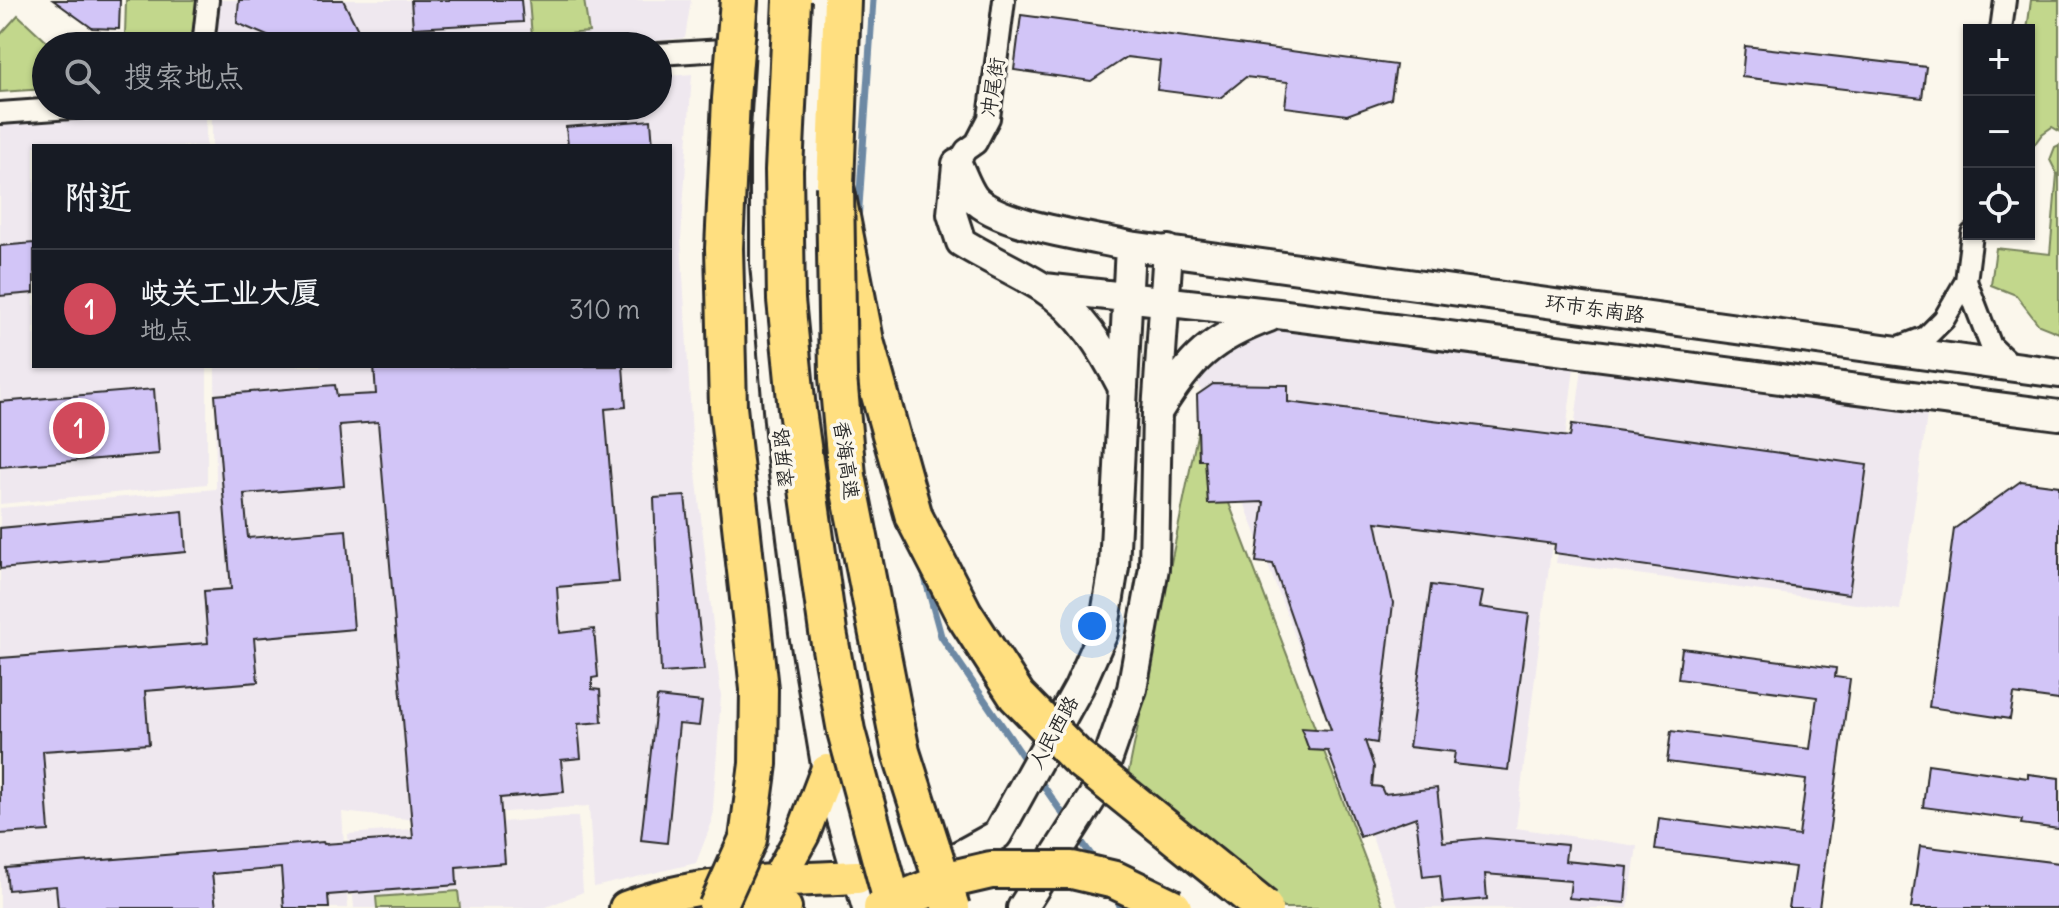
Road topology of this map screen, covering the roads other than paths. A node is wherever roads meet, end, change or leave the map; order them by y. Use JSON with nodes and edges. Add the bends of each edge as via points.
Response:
{"nodes":[{"id":1,"x":208,"y":0,"type":"edge"},
{"id":2,"x":739,"y":0,"type":"edge"},
{"id":3,"x":774,"y":0,"type":"edge"},
{"id":4,"x":792,"y":0,"type":"edge"},
{"id":5,"x":819,"y":0,"type":"edge"},
{"id":6,"x":842,"y":0,"type":"edge"},
{"id":7,"x":1004,"y":0,"type":"edge"},
{"id":8,"x":2005,"y":0,"type":"edge"},
{"id":9,"x":2002,"y":24,"type":"edge"},
{"id":10,"x":205,"y":32,"type":"edge"},
{"id":11,"x":771,"y":47,"type":"junction"},
{"id":12,"x":672,"y":53,"type":"edge"},
{"id":13,"x":32,"y":111,"type":"edge"},
{"id":14,"x":0,"y":113,"type":"edge"},
{"id":15,"x":957,"y":164,"type":"junction"},
{"id":16,"x":835,"y":186,"type":"junction"},
{"id":17,"x":1971,"y":240,"type":"edge"},
{"id":18,"x":1130,"y":246,"type":"junction"},
{"id":19,"x":1168,"y":250,"type":"junction"},
{"id":20,"x":1966,"y":281,"type":"junction"},
{"id":21,"x":1044,"y":288,"type":"junction"},
{"id":22,"x":1128,"y":297,"type":"junction"},
{"id":23,"x":1163,"y":301,"type":"junction"},
{"id":24,"x":1278,"y":314,"type":"junction"},
{"id":25,"x":1895,"y":349,"type":"junction"},
{"id":26,"x":2013,"y":368,"type":"junction"},
{"id":27,"x":2059,"y":373,"type":"edge"},
{"id":28,"x":1123,"y":388,"type":"junction"},
{"id":29,"x":1157,"y":412,"type":"junction"},
{"id":30,"x":2059,"y":415,"type":"edge"},
{"id":31,"x":827,"y":771,"type":"junction"},
{"id":32,"x":903,"y":871,"type":"junction"},
{"id":33,"x":857,"y":877,"type":"junction"},
{"id":34,"x":781,"y":894,"type":"edge"},
{"id":35,"x":705,"y":899,"type":"edge"},
{"id":36,"x":1024,"y":906,"type":"edge"},
{"id":37,"x":626,"y":908,"type":"edge"},
{"id":38,"x":867,"y":908,"type":"edge"},
{"id":39,"x":882,"y":908,"type":"edge"},
{"id":40,"x":891,"y":908,"type":"edge"},
{"id":41,"x":912,"y":908,"type":"edge"},
{"id":42,"x":951,"y":908,"type":"edge"},
{"id":43,"x":1173,"y":908,"type":"edge"},
{"id":44,"x":1264,"y":908,"type":"edge"}],
"edges":[{"from":1,"to":10,"type":"street"},
{"from":2,"to":35,"type":"highway","bridge":true,"via":[[724,248],[728,407],[759,689],[758,764],[748,839]]},
{"from":3,"to":11,"type":"main road","name":"翠屏路"},
{"from":4,"to":40,"type":"highway","bridge":true,"via":[[784,170],[786,300],[797,410],[846,731]]},
{"from":5,"to":32,"type":"main road","via":[[814,347],[841,581],[873,760]]},
{"from":6,"to":16,"type":"highway","name":"香海高速"},
{"from":7,"to":15,"type":"street","name":"冲尾街","via":[[989,118]]},
{"from":8,"to":9,"type":"street"},
{"from":11,"to":12,"type":"street"},
{"from":11,"to":31,"type":"main road","name":"翠屏路","via":[[765,263],[783,466]]},
{"from":13,"to":14,"type":"street"},
{"from":15,"to":18,"type":"main road","name":"环市东南路","via":[[974,197],[995,214]]},
{"from":15,"to":21,"type":"main road","via":[[952,214],[961,242]]},
{"from":16,"to":42,"type":"highway","name":"香海高速","bridge":true,"via":[[838,377],[847,476],[901,752]]},
{"from":16,"to":44,"type":"highway","bridge":true,"via":[[865,341],[914,517],[964,614],[1017,696],[1077,757]]},
{"from":17,"to":20,"type":"street"},
{"from":18,"to":19,"type":"main road","name":"环市东南路"},
{"from":18,"to":22,"type":"main road","name":"人民西路"},
{"from":19,"to":23,"type":"main road"},
{"from":19,"to":25,"type":"main road","name":"环市东南路"},
{"from":20,"to":25,"type":"street","via":[[1944,319],[1926,337]]},
{"from":20,"to":26,"type":"street","via":[[1991,346]]},
{"from":21,"to":22,"type":"main road"},
{"from":21,"to":28,"type":"main road","via":[[1088,329]]},
{"from":22,"to":23,"type":"main road"},
{"from":22,"to":28,"type":"main road","name":"人民西路"},
{"from":23,"to":24,"type":"main road"},
{"from":23,"to":29,"type":"main road"},
{"from":24,"to":29,"type":"main road","via":[[1235,329],[1201,353]]},
{"from":24,"to":30,"type":"main road"},
{"from":25,"to":26,"type":"main road","name":"环市东南路"},
{"from":26,"to":27,"type":"main road","name":"环市东南路"},
{"from":28,"to":32,"type":"main road","name":"人民西路","via":[[1114,567],[1103,633],[1079,687],[997,835],[955,858]]},
{"from":29,"to":36,"type":"main road","via":[[1154,568],[1132,689],[1097,790]]},
{"from":31,"to":33,"type":"main road","name":"翠屏路"},
{"from":31,"to":34,"type":"main road"},
{"from":32,"to":33,"type":"main road","name":"人民西路"},
{"from":32,"to":40,"type":"main road"},
{"from":32,"to":41,"type":"main road"},
{"from":33,"to":34,"type":"main road","name":"人民西路"},
{"from":33,"to":38,"type":"main road","name":"翠屏路"},
{"from":34,"to":35,"type":"main road"},
{"from":35,"to":37,"type":"main road"},
{"from":39,"to":43,"type":"highway","bridge":true,"via":[[952,879],[991,870],[1072,870],[1115,880]]}]}
